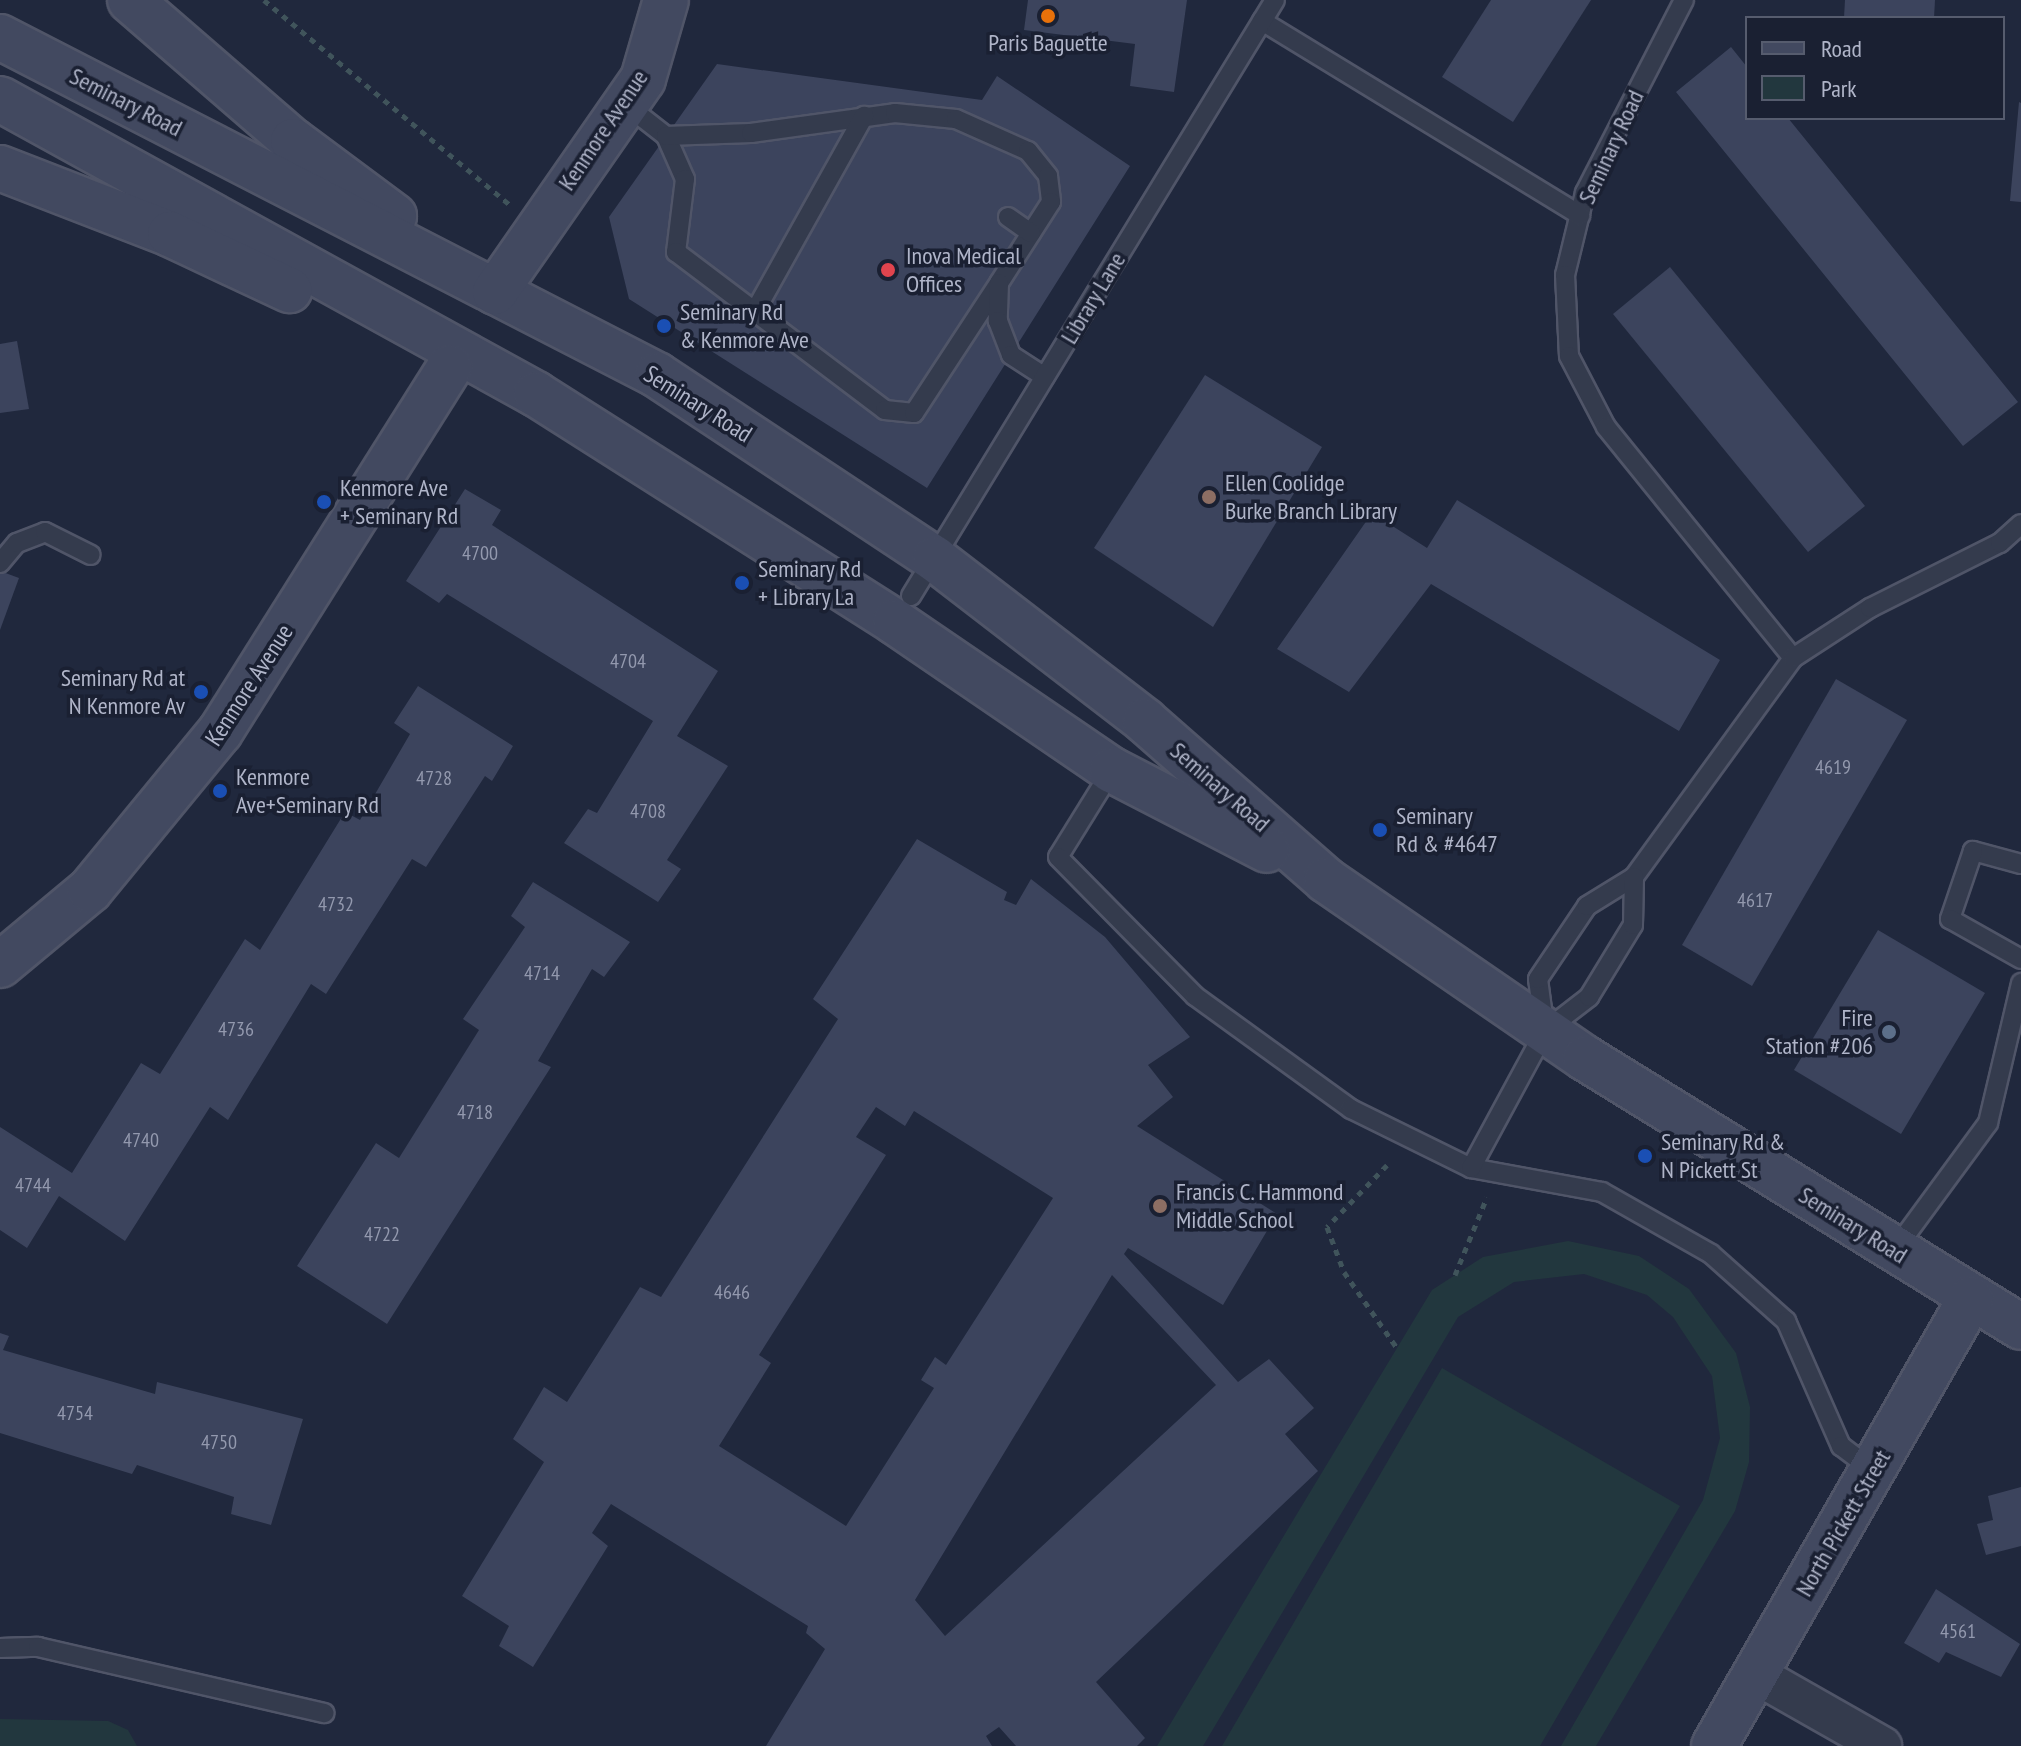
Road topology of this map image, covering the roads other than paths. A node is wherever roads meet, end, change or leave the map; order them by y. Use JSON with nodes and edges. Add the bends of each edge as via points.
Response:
{"nodes":[{"id":1,"x":130,"y":0,"type":"edge"},
{"id":2,"x":666,"y":0,"type":"edge"},
{"id":3,"x":1275,"y":0,"type":"edge"},
{"id":4,"x":1684,"y":0,"type":"edge"},
{"id":5,"x":1262,"y":21,"type":"junction"},
{"id":6,"x":0,"y":37,"type":"edge"},
{"id":7,"x":0,"y":99,"type":"edge"},
{"id":8,"x":625,"y":104,"type":"junction"},
{"id":9,"x":864,"y":116,"type":"junction"},
{"id":10,"x":666,"y":136,"type":"junction"},
{"id":11,"x":0,"y":168,"type":"edge"},
{"id":12,"x":1580,"y":215,"type":"junction"},
{"id":13,"x":1008,"y":217,"type":"dead end"},
{"id":14,"x":1031,"y":233,"type":"junction"},
{"id":15,"x":999,"y":283,"type":"junction"},
{"id":16,"x":495,"y":292,"type":"junction"},
{"id":17,"x":754,"y":313,"type":"junction"},
{"id":18,"x":450,"y":367,"type":"junction"},
{"id":19,"x":500,"y":376,"type":"junction"},
{"id":20,"x":1045,"y":377,"type":"junction"},
{"id":21,"x":2021,"y":524,"type":"edge"},
{"id":22,"x":91,"y":555,"type":"dead end"},
{"id":23,"x":935,"y":559,"type":"junction"},
{"id":24,"x":0,"y":563,"type":"edge"},
{"id":25,"x":911,"y":596,"type":"dead end"},
{"id":26,"x":1793,"y":658,"type":"junction"},
{"id":27,"x":1145,"y":721,"type":"junction"},
{"id":28,"x":1112,"y":770,"type":"junction"},
{"id":29,"x":2021,"y":864,"type":"edge"},
{"id":30,"x":1634,"y":877,"type":"junction"},
{"id":31,"x":1326,"y":880,"type":"junction"},
{"id":32,"x":2021,"y":959,"type":"edge"},
{"id":33,"x":0,"y":965,"type":"edge"},
{"id":34,"x":2021,"y":983,"type":"edge"},
{"id":35,"x":1545,"y":1031,"type":"junction"},
{"id":36,"x":1471,"y":1168,"type":"junction"},
{"id":37,"x":1894,"y":1251,"type":"junction"},
{"id":38,"x":1971,"y":1298,"type":"junction"},
{"id":39,"x":2021,"y":1327,"type":"edge"},
{"id":40,"x":1873,"y":1470,"type":"junction"},
{"id":41,"x":0,"y":1648,"type":"edge"},
{"id":42,"x":1757,"y":1675,"type":"junction"},
{"id":43,"x":325,"y":1713,"type":"dead end"},
{"id":44,"x":1714,"y":1746,"type":"edge"},
{"id":45,"x":1882,"y":1746,"type":"edge"}],
"edges":[{"from":1,"to":16,"type":"main road","via":[[293,141]]},
{"from":2,"to":8,"type":"main road","name":"Kenmore Avenue","via":[[643,79]]},
{"from":3,"to":5,"type":"lane","name":"Library Lane"},
{"from":4,"to":12,"type":"lane","name":"Seminary Road"},
{"from":5,"to":12,"type":"lane"},
{"from":5,"to":20,"type":"lane","name":"Library Lane"},
{"from":6,"to":16,"type":"main road","name":"Seminary Road"},
{"from":7,"to":19,"type":"main road","name":"Seminary Road"},
{"from":8,"to":10,"type":"lane"},
{"from":8,"to":16,"type":"main road","name":"Kenmore Avenue"},
{"from":9,"to":10,"type":"lane","via":[[751,133]]},
{"from":9,"to":14,"type":"lane","via":[[956,119],[1028,151],[1048,176],[1051,202]]},
{"from":9,"to":17,"type":"lane"},
{"from":10,"to":17,"type":"lane","via":[[685,179],[676,252]]},
{"from":11,"to":18,"type":"main road","via":[[170,234]]},
{"from":12,"to":26,"type":"lane","name":"Seminary Road","via":[[1564,314],[1569,356],[1585,397]]},
{"from":13,"to":14,"type":"lane"},
{"from":14,"to":15,"type":"lane"},
{"from":15,"to":17,"type":"lane","via":[[914,413],[885,410]]},
{"from":15,"to":20,"type":"lane","via":[[998,321],[1011,355]]},
{"from":16,"to":23,"type":"main road","name":"Seminary Road","via":[[657,375]]},
{"from":18,"to":19,"type":"main road"},
{"from":18,"to":33,"type":"main road","name":"Kenmore Avenue","via":[[176,790],[90,890]]},
{"from":19,"to":28,"type":"main road","name":"Seminary Road","via":[[895,622]]},
{"from":20,"to":23,"type":"lane","name":"Library Lane"},
{"from":21,"to":26,"type":"lane","via":[[2000,543],[1870,608]]},
{"from":22,"to":24,"type":"lane","via":[[45,532],[17,543]]},
{"from":23,"to":25,"type":"lane","name":"Library Lane"},
{"from":23,"to":27,"type":"main road","name":"Seminary Road"},
{"from":26,"to":30,"type":"lane"},
{"from":27,"to":28,"type":"main road"},
{"from":27,"to":31,"type":"main road","name":"Seminary Road"},
{"from":28,"to":31,"type":"main road","name":"Seminary Road"},
{"from":28,"to":36,"type":"lane","via":[[1058,857],[1195,996],[1351,1109]]},
{"from":29,"to":32,"type":"lane","via":[[1973,851],[1950,919]]},
{"from":30,"to":35,"type":"lane","via":[[1633,925],[1589,997]]},
{"from":30,"to":35,"type":"lane","via":[[1587,906],[1538,979]]},
{"from":31,"to":35,"type":"main road","name":"Seminary Road"},
{"from":34,"to":37,"type":"lane","via":[[1988,1123]]},
{"from":35,"to":36,"type":"lane"},
{"from":35,"to":37,"type":"main road","name":"Seminary Road"},
{"from":36,"to":40,"type":"lane","via":[[1602,1192],[1711,1254],[1786,1321],[1841,1446]]},
{"from":37,"to":38,"type":"main road","name":"Seminary Road"},
{"from":38,"to":39,"type":"main road","name":"Seminary Road"},
{"from":38,"to":40,"type":"main road","name":"North Pickett Street"},
{"from":40,"to":42,"type":"main road","name":"North Pickett Street"},
{"from":41,"to":43,"type":"lane","via":[[38,1647]]},
{"from":42,"to":44,"type":"main road","name":"North Pickett Street"},
{"from":42,"to":45,"type":"street"}]}
